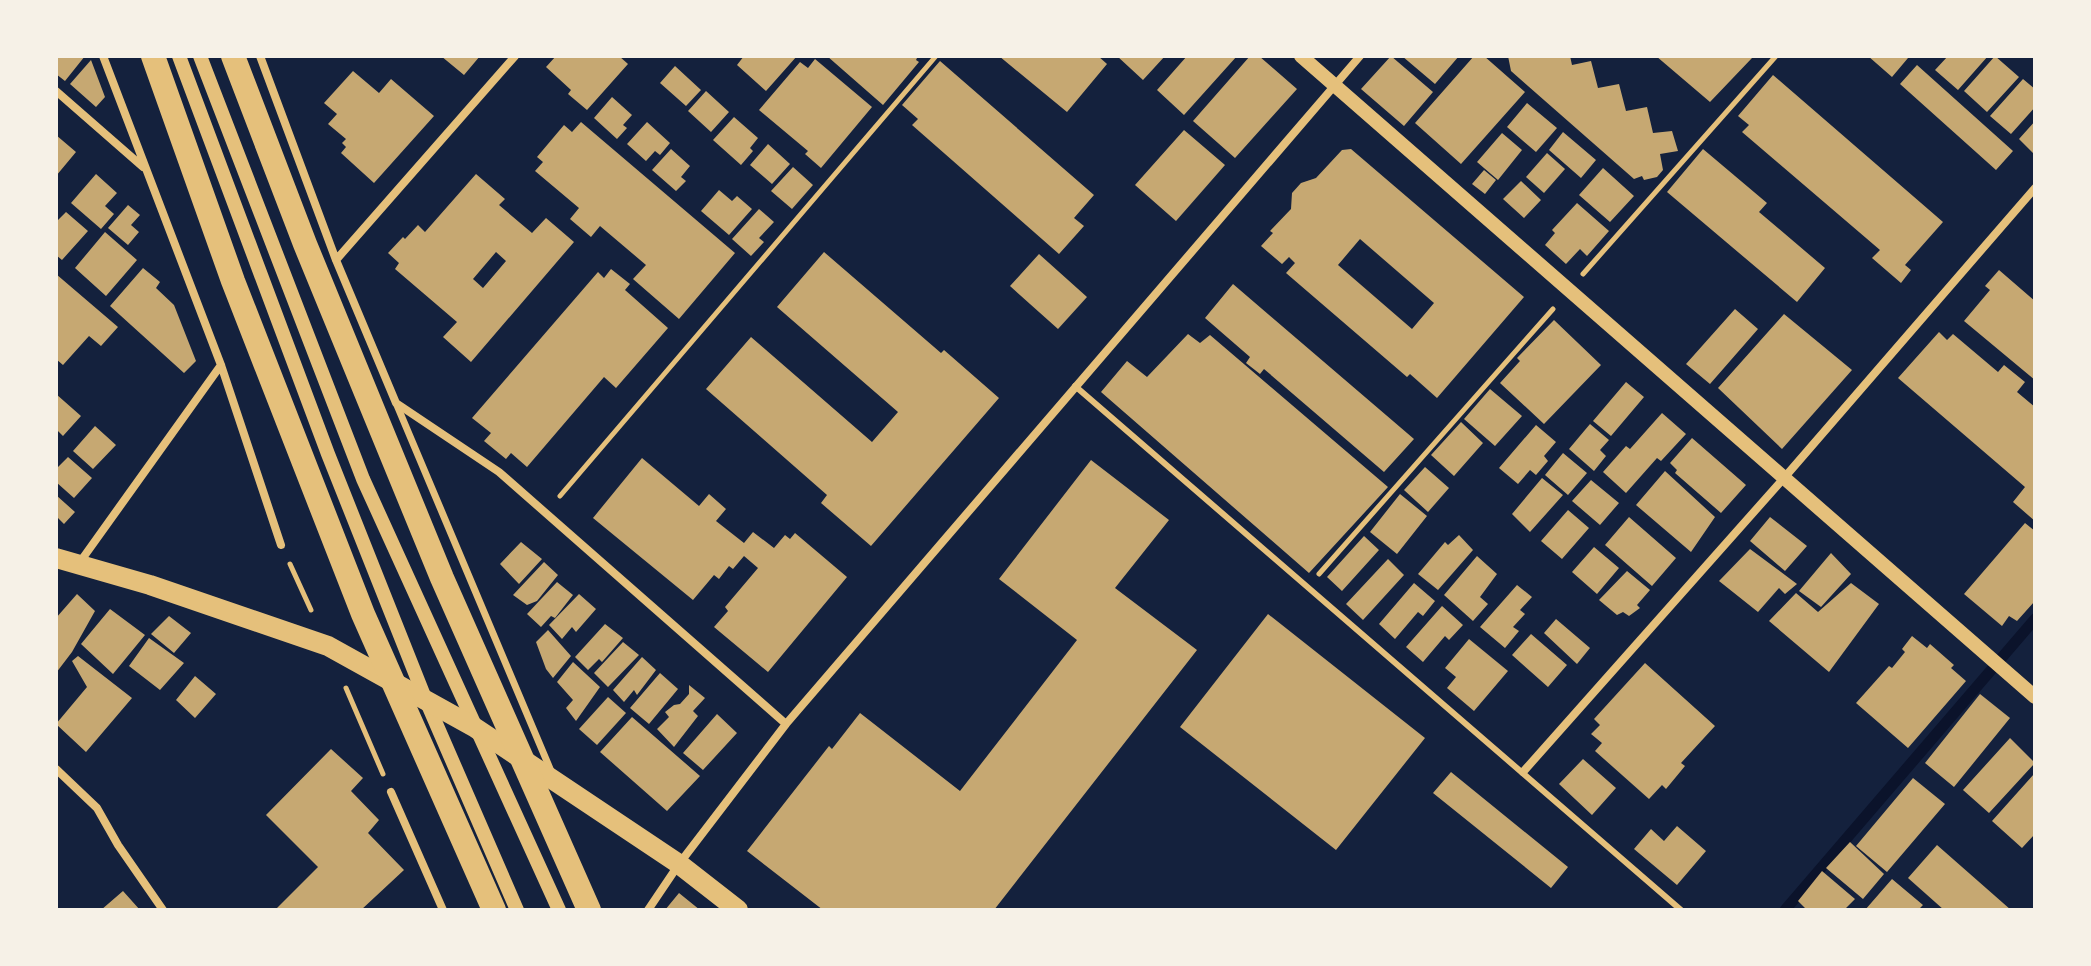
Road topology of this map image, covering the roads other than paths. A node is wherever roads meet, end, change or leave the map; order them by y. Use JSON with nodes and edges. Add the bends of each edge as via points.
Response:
{"nodes":[{"id":1,"x":103,"y":56,"type":"edge"},
{"id":2,"x":153,"y":56,"type":"edge"},
{"id":3,"x":179,"y":56,"type":"edge"},
{"id":4,"x":200,"y":56,"type":"edge"},
{"id":5,"x":233,"y":56,"type":"edge"},
{"id":6,"x":260,"y":56,"type":"edge"},
{"id":7,"x":515,"y":56,"type":"edge"},
{"id":8,"x":1301,"y":56,"type":"edge"},
{"id":9,"x":1360,"y":56,"type":"edge"},
{"id":10,"x":1335,"y":85,"type":"junction"},
{"id":11,"x":56,"y":91,"type":"edge"},
{"id":12,"x":146,"y":169,"type":"junction"},
{"id":13,"x":2035,"y":188,"type":"edge"},
{"id":14,"x":336,"y":260,"type":"junction"},
{"id":15,"x":221,"y":365,"type":"junction"},
{"id":16,"x":1075,"y":386,"type":"junction"},
{"id":17,"x":396,"y":403,"type":"junction"},
{"id":18,"x":1784,"y":478,"type":"junction"},
{"id":19,"x":281,"y":545,"type":"dead end"},
{"id":20,"x":56,"y":558,"type":"edge"},
{"id":21,"x":78,"y":565,"type":"junction"},
{"id":22,"x":2035,"y":697,"type":"edge"},
{"id":23,"x":425,"y":698,"type":"junction"},
{"id":24,"x":786,"y":724,"type":"junction"},
{"id":25,"x":474,"y":727,"type":"junction"},
{"id":26,"x":56,"y":769,"type":"edge"},
{"id":27,"x":1523,"y":772,"type":"junction"},
{"id":28,"x":555,"y":781,"type":"junction"},
{"id":29,"x":391,"y":792,"type":"dead end"},
{"id":30,"x":679,"y":864,"type":"junction"},
{"id":31,"x":163,"y":910,"type":"edge"},
{"id":32,"x":443,"y":910,"type":"edge"},
{"id":33,"x":494,"y":910,"type":"edge"},
{"id":34,"x":517,"y":910,"type":"edge"},
{"id":35,"x":559,"y":910,"type":"edge"},
{"id":36,"x":589,"y":910,"type":"edge"},
{"id":37,"x":648,"y":910,"type":"edge"},
{"id":38,"x":738,"y":910,"type":"edge"},
{"id":39,"x":1681,"y":910,"type":"edge"}],
"edges":[{"from":1,"to":12,"type":"street"},
{"from":2,"to":33,"type":"highway","via":[[233,281],[363,614]]},
{"from":3,"to":23,"type":"street"},
{"from":4,"to":25,"type":"street","via":[[363,479]]},
{"from":5,"to":36,"type":"highway","via":[[442,578]]},
{"from":6,"to":14,"type":"street"},
{"from":7,"to":14,"type":"street"},
{"from":8,"to":10,"type":"street"},
{"from":9,"to":10,"type":"street"},
{"from":10,"to":16,"type":"street"},
{"from":10,"to":18,"type":"street"},
{"from":11,"to":12,"type":"street"},
{"from":12,"to":15,"type":"street"},
{"from":13,"to":18,"type":"street"},
{"from":14,"to":17,"type":"street"},
{"from":15,"to":19,"type":"street"},
{"from":15,"to":21,"type":"street"},
{"from":16,"to":24,"type":"street"},
{"from":16,"to":27,"type":"lane"},
{"from":17,"to":24,"type":"street","via":[[499,472]]},
{"from":17,"to":28,"type":"street"},
{"from":18,"to":22,"type":"street"},
{"from":18,"to":27,"type":"street"},
{"from":20,"to":21,"type":"main road"},
{"from":21,"to":23,"type":"main road","via":[[328,646]]},
{"from":23,"to":25,"type":"main road"},
{"from":23,"to":34,"type":"street"},
{"from":24,"to":30,"type":"street"},
{"from":25,"to":28,"type":"main road"},
{"from":25,"to":35,"type":"street"},
{"from":26,"to":31,"type":"street","via":[[97,808]]},
{"from":27,"to":39,"type":"lane"},
{"from":28,"to":30,"type":"main road"},
{"from":29,"to":32,"type":"street"},
{"from":30,"to":37,"type":"street"},
{"from":30,"to":38,"type":"main road"}]}
